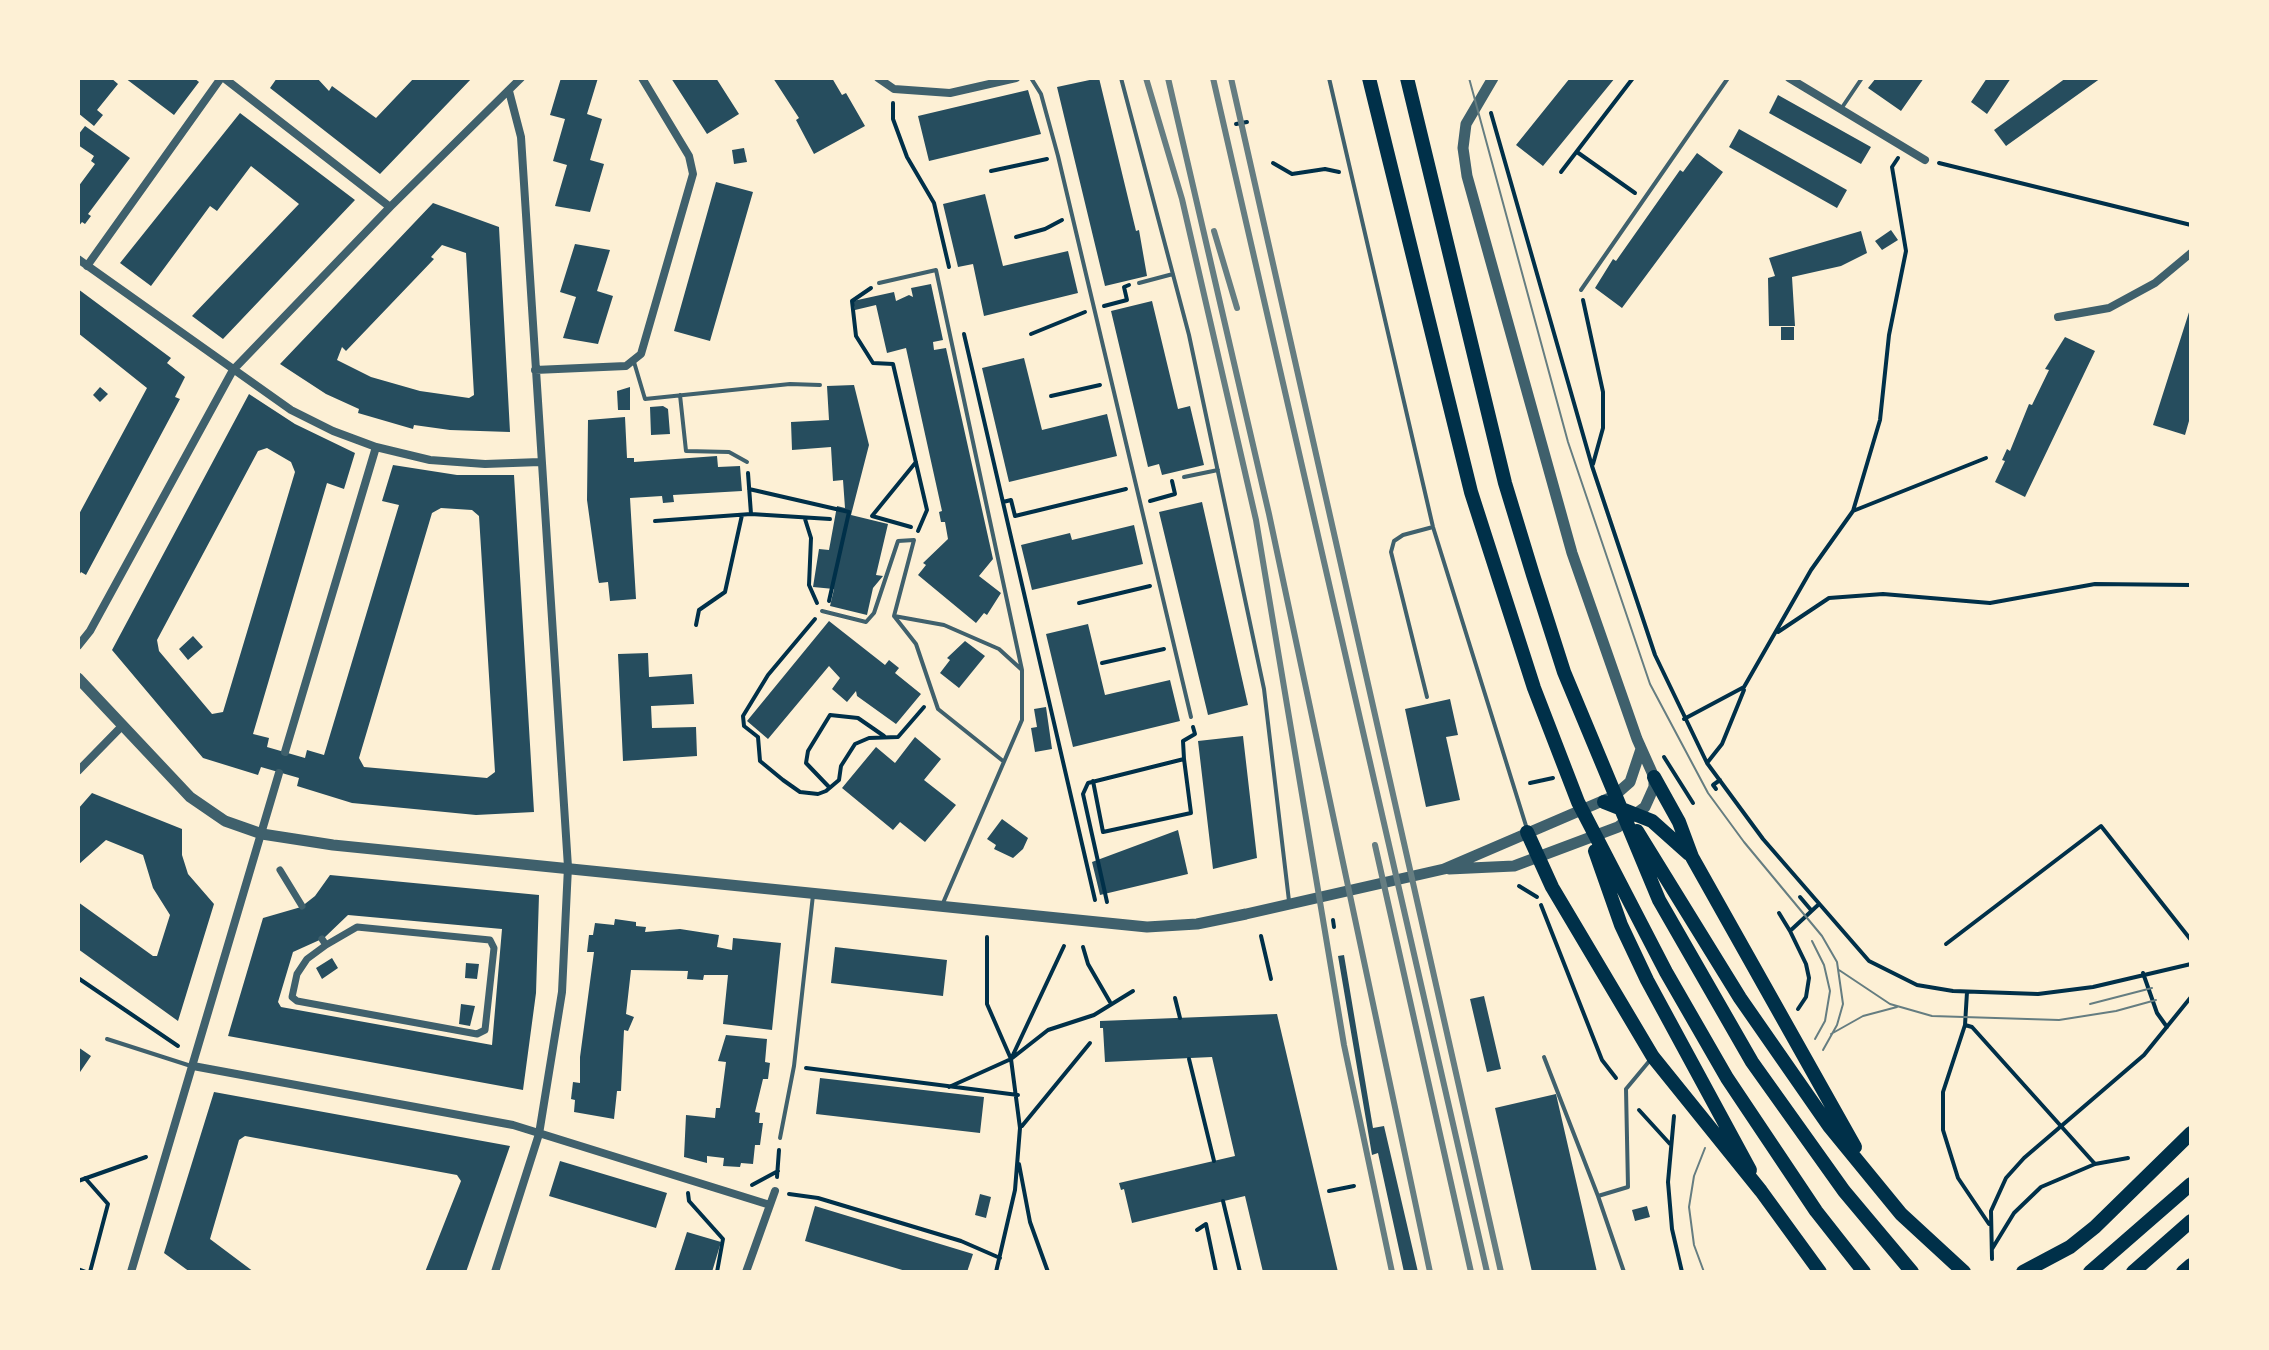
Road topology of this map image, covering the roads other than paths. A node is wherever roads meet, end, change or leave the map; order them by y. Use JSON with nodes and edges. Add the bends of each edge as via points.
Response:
{"nodes":[{"id":1,"x":223,"y":78,"type":"edge"},
{"id":2,"x":521,"y":78,"type":"edge"},
{"id":3,"x":642,"y":78,"type":"edge"},
{"id":4,"x":878,"y":78,"type":"edge"},
{"id":5,"x":1016,"y":78,"type":"edge"},
{"id":6,"x":1031,"y":78,"type":"edge"},
{"id":7,"x":1121,"y":78,"type":"edge"},
{"id":8,"x":1329,"y":78,"type":"edge"},
{"id":9,"x":1369,"y":78,"type":"edge"},
{"id":10,"x":1407,"y":78,"type":"edge"},
{"id":11,"x":1493,"y":78,"type":"edge"},
{"id":12,"x":1728,"y":78,"type":"edge"},
{"id":13,"x":1789,"y":78,"type":"edge"},
{"id":14,"x":1862,"y":78,"type":"edge"},
{"id":15,"x":509,"y":91,"type":"junction"},
{"id":16,"x":1841,"y":109,"type":"junction"},
{"id":17,"x":1925,"y":160,"type":"road end"},
{"id":18,"x":390,"y":207,"type":"junction"},
{"id":19,"x":2191,"y":253,"type":"edge"},
{"id":20,"x":78,"y":259,"type":"edge"},
{"id":21,"x":87,"y":266,"type":"junction"},
{"id":22,"x":1173,"y":274,"type":"junction"},
{"id":23,"x":879,"y":283,"type":"road end"},
{"id":24,"x":1139,"y":283,"type":"road end"},
{"id":25,"x":1581,"y":290,"type":"road end"},
{"id":26,"x":2058,"y":317,"type":"dead end"},
{"id":27,"x":634,"y":362,"type":"junction"},
{"id":28,"x":233,"y":370,"type":"junction"},
{"id":29,"x":535,"y":370,"type":"junction"},
{"id":30,"x":820,"y":385,"type":"dead end"},
{"id":31,"x":680,"y":395,"type":"junction"},
{"id":32,"x":376,"y":447,"type":"junction"},
{"id":33,"x":540,"y":462,"type":"junction"},
{"id":34,"x":747,"y":462,"type":"road end"},
{"id":35,"x":1218,"y":470,"type":"junction"},
{"id":36,"x":1184,"y":477,"type":"road end"},
{"id":37,"x":1433,"y":527,"type":"junction"},
{"id":38,"x":824,"y":612,"type":"road end"},
{"id":39,"x":894,"y":616,"type":"junction"},
{"id":40,"x":78,"y":646,"type":"edge"},
{"id":41,"x":1022,"y":670,"type":"junction"},
{"id":42,"x":78,"y":678,"type":"edge"},
{"id":43,"x":1427,"y":697,"type":"dead end"},
{"id":44,"x":1191,"y":717,"type":"road end"},
{"id":45,"x":122,"y":726,"type":"junction"},
{"id":46,"x":1641,"y":749,"type":"junction"},
{"id":47,"x":285,"y":752,"type":"dead end"},
{"id":48,"x":1003,"y":761,"type":"junction"},
{"id":49,"x":78,"y":771,"type":"edge"},
{"id":50,"x":279,"y":773,"type":"dead end"},
{"id":51,"x":1654,"y":777,"type":"junction"},
{"id":52,"x":1608,"y":797,"type":"junction"},
{"id":53,"x":1578,"y":802,"type":"junction"},
{"id":54,"x":1638,"y":814,"type":"junction"},
{"id":55,"x":1527,"y":832,"type":"junction"},
{"id":56,"x":262,"y":834,"type":"junction"},
{"id":57,"x":1692,"y":857,"type":"junction"},
{"id":58,"x":1537,"y":858,"type":"junction"},
{"id":59,"x":568,"y":867,"type":"junction"},
{"id":60,"x":1444,"y":869,"type":"junction"},
{"id":61,"x":280,"y":870,"type":"dead end"},
{"id":62,"x":813,"y":894,"type":"junction"},
{"id":63,"x":1289,"y":904,"type":"junction"},
{"id":64,"x":302,"y":906,"type":"dead end"},
{"id":65,"x":941,"y":909,"type":"junction"},
{"id":66,"x":324,"y":942,"type":"joint"},
{"id":67,"x":107,"y":1039,"type":"dead end"},
{"id":68,"x":1544,"y":1057,"type":"dead end"},
{"id":69,"x":1653,"y":1057,"type":"junction"},
{"id":70,"x":193,"y":1066,"type":"junction"},
{"id":71,"x":2191,"y":1133,"type":"edge"},
{"id":72,"x":539,"y":1134,"type":"junction"},
{"id":73,"x":780,"y":1138,"type":"road end"},
{"id":74,"x":1866,"y":1169,"type":"junction"},
{"id":75,"x":2191,"y":1184,"type":"edge"},
{"id":76,"x":775,"y":1191,"type":"road end"},
{"id":77,"x":1761,"y":1191,"type":"junction"},
{"id":78,"x":1598,"y":1196,"type":"junction"},
{"id":79,"x":770,"y":1205,"type":"junction"},
{"id":80,"x":2191,"y":1221,"type":"edge"},
{"id":81,"x":2191,"y":1265,"type":"edge"},
{"id":82,"x":131,"y":1272,"type":"edge"},
{"id":83,"x":495,"y":1272,"type":"edge"},
{"id":84,"x":746,"y":1272,"type":"edge"},
{"id":85,"x":1624,"y":1272,"type":"edge"},
{"id":86,"x":1820,"y":1272,"type":"edge"},
{"id":87,"x":1864,"y":1272,"type":"edge"},
{"id":88,"x":1912,"y":1272,"type":"edge"},
{"id":89,"x":1964,"y":1272,"type":"edge"},
{"id":90,"x":2023,"y":1272,"type":"edge"},
{"id":91,"x":2090,"y":1272,"type":"edge"},
{"id":92,"x":2133,"y":1272,"type":"edge"},
{"id":93,"x":2183,"y":1272,"type":"edge"}],
"edges":[{"from":1,"to":18,"type":"street"},
{"from":1,"to":21,"type":"street"},
{"from":2,"to":15,"type":"street"},
{"from":3,"to":27,"type":"street","via":[[689,156],[693,174],[641,354]]},
{"from":4,"to":5,"type":"street","via":[[894,89],[950,93]]},
{"from":6,"to":44,"type":"lane","via":[[1041,94],[1058,156]]},
{"from":7,"to":22,"type":"lane"},
{"from":8,"to":37,"type":"lane"},
{"from":9,"to":53,"type":"highway","via":[[1471,492],[1534,688]]},
{"from":10,"to":52,"type":"highway","via":[[1505,483]]},
{"from":11,"to":46,"type":"street","via":[[1466,124],[1467,176],[1568,538]]},
{"from":12,"to":25,"type":"lane"},
{"from":13,"to":16,"type":"street"},
{"from":14,"to":16,"type":"lane"},
{"from":15,"to":18,"type":"street"},
{"from":15,"to":29,"type":"street","via":[[521,137]]},
{"from":16,"to":17,"type":"street"},
{"from":18,"to":28,"type":"street"},
{"from":19,"to":26,"type":"street","via":[[2155,283],[2109,308]]},
{"from":20,"to":21,"type":"street"},
{"from":21,"to":28,"type":"street"},
{"from":22,"to":24,"type":"lane"},
{"from":22,"to":35,"type":"lane"},
{"from":23,"to":41,"type":"lane","via":[[936,270]]},
{"from":27,"to":29,"type":"street"},
{"from":27,"to":31,"type":"lane","via":[[645,399]]},
{"from":28,"to":32,"type":"street","via":[[291,410]]},
{"from":28,"to":40,"type":"street"},
{"from":29,"to":33,"type":"street"},
{"from":30,"to":31,"type":"lane"},
{"from":31,"to":34,"type":"lane","via":[[686,451],[729,452]]},
{"from":32,"to":33,"type":"street","via":[[430,460]]},
{"from":32,"to":47,"type":"street"},
{"from":33,"to":59,"type":"street"},
{"from":35,"to":36,"type":"lane"},
{"from":35,"to":63,"type":"lane","via":[[1264,689]]},
{"from":37,"to":43,"type":"lane","via":[[1403,535],[1391,552]]},
{"from":37,"to":55,"type":"lane"},
{"from":38,"to":39,"type":"lane","via":[[866,622],[874,613],[898,541],[914,540]]},
{"from":39,"to":41,"type":"lane","via":[[944,625],[999,649]]},
{"from":39,"to":48,"type":"lane","via":[[916,644],[938,709]]},
{"from":41,"to":48,"type":"lane","via":[[1022,720]]},
{"from":42,"to":45,"type":"street"},
{"from":45,"to":49,"type":"street"},
{"from":45,"to":56,"type":"street","via":[[198,804]]},
{"from":46,"to":51,"type":"street"},
{"from":46,"to":52,"type":"street","via":[[1630,782]]},
{"from":48,"to":65,"type":"lane"},
{"from":50,"to":56,"type":"street"},
{"from":51,"to":54,"type":"street","via":[[1650,799]]},
{"from":51,"to":57,"type":"highway"},
{"from":52,"to":54,"type":"highway"},
{"from":52,"to":55,"type":"street"},
{"from":52,"to":74,"type":"highway","via":[[1740,998],[1829,1126]]},
{"from":52,"to":88,"type":"highway","via":[[1659,900],[1752,1062],[1844,1191]]},
{"from":53,"to":77,"type":"highway","via":[[1621,925]]},
{"from":53,"to":87,"type":"highway","via":[[1727,1078],[1816,1211]]},
{"from":54,"to":57,"type":"highway"},
{"from":54,"to":58,"type":"street"},
{"from":55,"to":58,"type":"highway"},
{"from":55,"to":60,"type":"street"},
{"from":56,"to":59,"type":"street"},
{"from":56,"to":70,"type":"street"},
{"from":57,"to":74,"type":"highway"},
{"from":58,"to":60,"type":"street","via":[[1501,868]]},
{"from":58,"to":69,"type":"highway"},
{"from":59,"to":62,"type":"street"},
{"from":59,"to":72,"type":"street","via":[[562,992]]},
{"from":60,"to":63,"type":"street"},
{"from":61,"to":64,"type":"street"},
{"from":62,"to":65,"type":"street"},
{"from":62,"to":73,"type":"lane","via":[[794,1066]]},
{"from":63,"to":65,"type":"street","via":[[1197,924],[1147,927]]},
{"from":66,"to":66,"type":"street","via":[[357,927],[490,940],[494,948],[485,1030],[477,1034],[297,1001],[292,997],[297,974]]},
{"from":67,"to":70,"type":"lane"},
{"from":68,"to":78,"type":"lane"},
{"from":69,"to":77,"type":"highway"},
{"from":69,"to":78,"type":"lane","via":[[1626,1089],[1628,1187]]},
{"from":70,"to":72,"type":"street"},
{"from":70,"to":82,"type":"street"},
{"from":71,"to":90,"type":"highway","via":[[2095,1227]]},
{"from":72,"to":79,"type":"street"},
{"from":72,"to":83,"type":"street"},
{"from":74,"to":89,"type":"highway","via":[[1901,1214]]},
{"from":75,"to":91,"type":"highway"},
{"from":76,"to":79,"type":"street"},
{"from":77,"to":86,"type":"highway"},
{"from":78,"to":85,"type":"lane"},
{"from":79,"to":84,"type":"street"},
{"from":80,"to":92,"type":"highway"},
{"from":81,"to":93,"type":"highway"}]}
